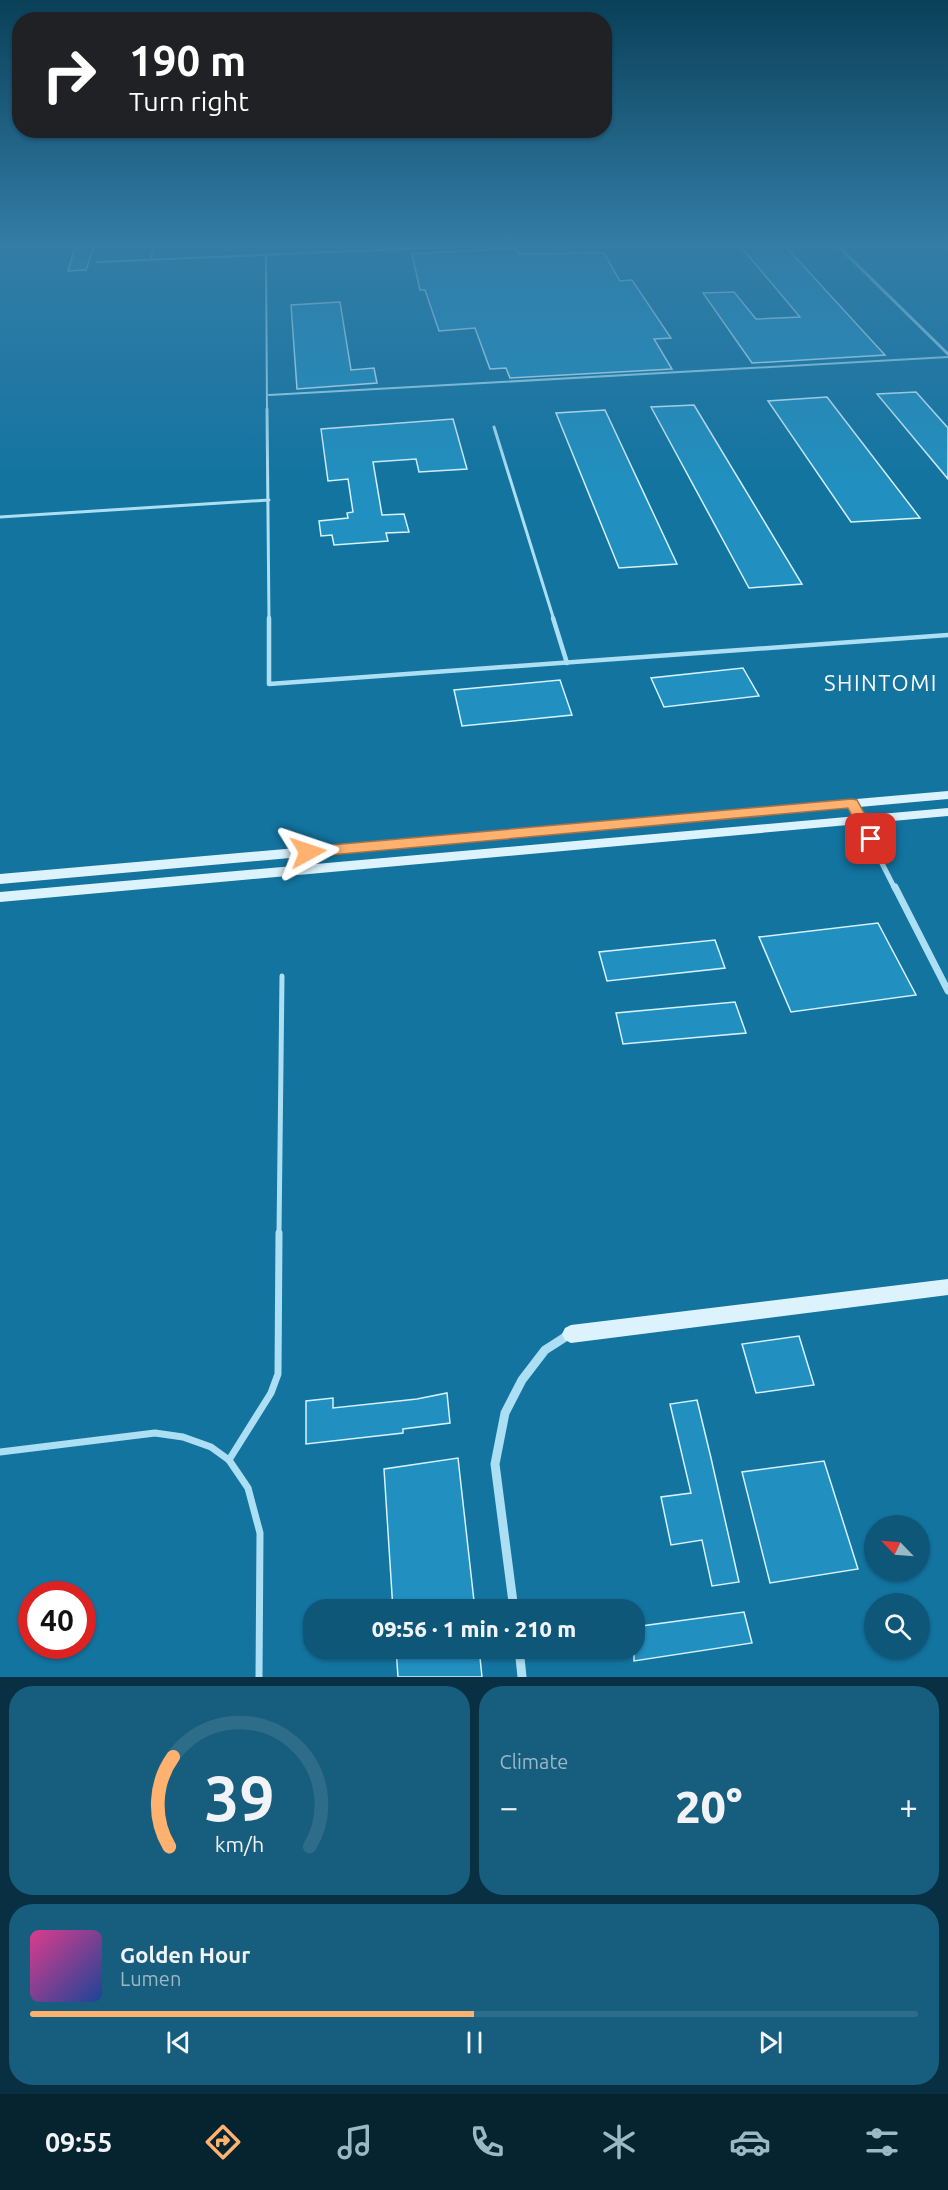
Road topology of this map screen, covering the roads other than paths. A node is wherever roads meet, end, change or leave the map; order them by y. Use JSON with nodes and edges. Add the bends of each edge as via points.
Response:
{"nodes":[{"id":1,"x":268,"y":325,"type":"edge"},
{"id":2,"x":918,"y":325,"type":"edge"},
{"id":3,"x":948,"y":356,"type":"edge"},
{"id":4,"x":269,"y":395,"type":"junction"},
{"id":5,"x":494,"y":427,"type":"dead end"},
{"id":6,"x":269,"y":500,"type":"junction"},
{"id":7,"x":0,"y":516,"type":"edge"},
{"id":8,"x":948,"y":635,"type":"edge"},
{"id":9,"x":567,"y":663,"type":"junction"},
{"id":10,"x":948,"y":795,"type":"edge"},
{"id":11,"x":852,"y":804,"type":"junction"},
{"id":12,"x":948,"y":812,"type":"edge"},
{"id":13,"x":861,"y":820,"type":"junction"},
{"id":14,"x":0,"y":879,"type":"edge"},
{"id":15,"x":0,"y":897,"type":"edge"},
{"id":16,"x":282,"y":976,"type":"dead end"},
{"id":17,"x":948,"y":991,"type":"edge"},
{"id":18,"x":948,"y":1287,"type":"edge"},
{"id":19,"x":571,"y":1334,"type":"joint"},
{"id":20,"x":0,"y":1452,"type":"edge"},
{"id":21,"x":229,"y":1460,"type":"junction"},
{"id":22,"x":513,"y":1599,"type":"edge"},
{"id":23,"x":520,"y":1659,"type":"edge"},
{"id":24,"x":259,"y":1677,"type":"edge"},
{"id":25,"x":522,"y":1677,"type":"edge"}],
"edges":[{"from":1,"to":4,"type":"lane"},
{"from":2,"to":3,"type":"street"},
{"from":3,"to":4,"type":"lane"},
{"from":4,"to":6,"type":"lane"},
{"from":5,"to":9,"type":"lane"},
{"from":6,"to":7,"type":"lane"},
{"from":6,"to":9,"type":"lane","via":[[269,684]]},
{"from":8,"to":9,"type":"lane"},
{"from":10,"to":11,"type":"street"},
{"from":11,"to":13,"type":"street"},
{"from":11,"to":14,"type":"street"},
{"from":12,"to":13,"type":"street"},
{"from":13,"to":15,"type":"street"},
{"from":13,"to":17,"type":"street"},
{"from":16,"to":21,"type":"lane","via":[[278,1374],[271,1393]]},
{"from":18,"to":19,"type":"street"},
{"from":19,"to":22,"type":"street","via":[[545,1350],[522,1380],[505,1413],[495,1464]]},
{"from":20,"to":21,"type":"lane","via":[[155,1434],[183,1437],[211,1447]]},
{"from":21,"to":24,"type":"lane","via":[[248,1488],[260,1533]]},
{"from":23,"to":25,"type":"street"}]}
